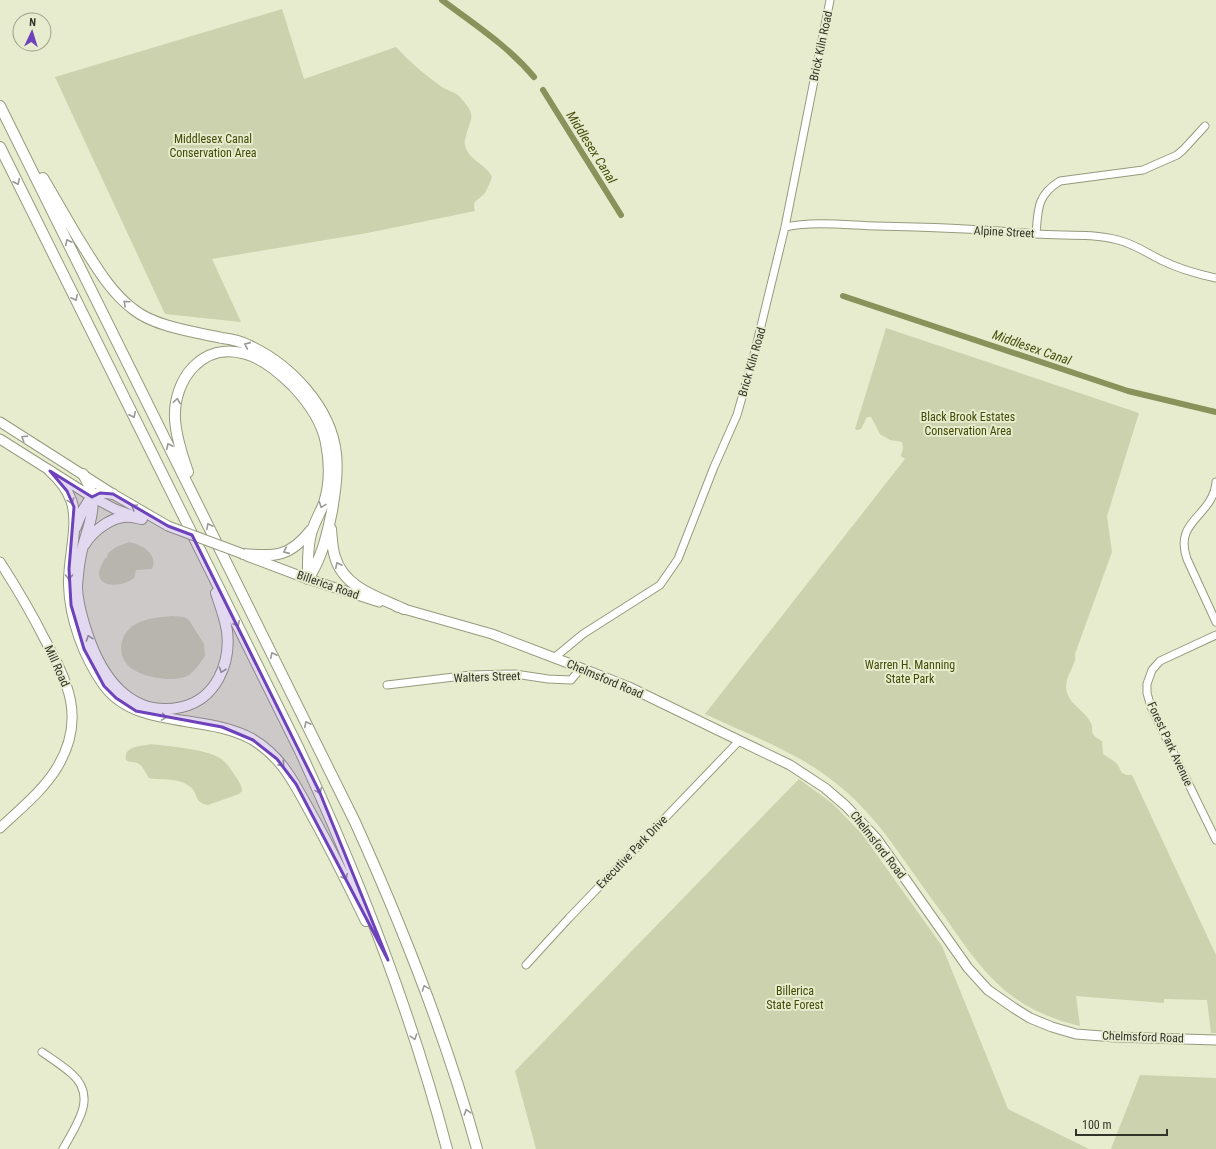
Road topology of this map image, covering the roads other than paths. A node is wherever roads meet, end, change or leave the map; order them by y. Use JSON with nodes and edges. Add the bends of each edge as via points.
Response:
{"nodes":[{"id":1,"x":830,"y":0,"type":"edge"},
{"id":2,"x":0,"y":106,"type":"edge"},
{"id":3,"x":1205,"y":126,"type":"dead end"},
{"id":4,"x":0,"y":147,"type":"edge"},
{"id":5,"x":785,"y":227,"type":"junction"},
{"id":6,"x":1036,"y":234,"type":"junction"},
{"id":7,"x":1216,"y":278,"type":"edge"},
{"id":8,"x":0,"y":422,"type":"edge"},
{"id":9,"x":0,"y":439,"type":"edge"},
{"id":10,"x":50,"y":471,"type":"junction"},
{"id":11,"x":83,"y":474,"type":"junction"},
{"id":12,"x":1216,"y":482,"type":"edge"},
{"id":13,"x":113,"y":494,"type":"junction"},
{"id":14,"x":92,"y":497,"type":"junction"},
{"id":15,"x":199,"y":506,"type":"junction"},
{"id":16,"x":331,"y":516,"type":"junction"},
{"id":17,"x":142,"y":519,"type":"junction"},
{"id":18,"x":314,"y":525,"type":"junction"},
{"id":19,"x":168,"y":526,"type":"junction"},
{"id":20,"x":73,"y":538,"type":"junction"},
{"id":21,"x":81,"y":551,"type":"junction"},
{"id":22,"x":201,"y":552,"type":"junction"},
{"id":23,"x":243,"y":554,"type":"junction"},
{"id":24,"x":0,"y":562,"type":"edge"},
{"id":25,"x":308,"y":579,"type":"junction"},
{"id":26,"x":404,"y":609,"type":"junction"},
{"id":27,"x":1216,"y":622,"type":"edge"},
{"id":28,"x":492,"y":634,"type":"joint"},
{"id":29,"x":1216,"y":635,"type":"edge"},
{"id":30,"x":554,"y":658,"type":"junction"},
{"id":31,"x":581,"y":668,"type":"junction"},
{"id":32,"x":387,"y":685,"type":"dead end"},
{"id":33,"x":740,"y":741,"type":"junction"},
{"id":34,"x":0,"y":828,"type":"edge"},
{"id":35,"x":1216,"y":840,"type":"edge"},
{"id":36,"x":388,"y":960,"type":"junction"},
{"id":37,"x":526,"y":965,"type":"dead end"},
{"id":38,"x":1216,"y":1040,"type":"edge"},
{"id":39,"x":42,"y":1052,"type":"dead end"},
{"id":40,"x":63,"y":1149,"type":"edge"},
{"id":41,"x":447,"y":1149,"type":"edge"},
{"id":42,"x":478,"y":1149,"type":"edge"}],
"edges":[{"from":1,"to":5,"type":"street","name":"Brick Kiln Road"},
{"from":15,"to":2,"type":"highway","one_way":true},
{"from":16,"to":2,"type":"highway","one_way":true,"via":[[336,479],[336,452],[326,420],[310,394],[288,371],[248,345],[164,324],[135,311],[124,301],[92,261]]},
{"from":3,"to":6,"type":"street","via":[[1177,155],[1142,170],[1060,181],[1051,186],[1039,204]]},
{"from":4,"to":22,"type":"highway","one_way":true},
{"from":5,"to":6,"type":"street","name":"Alpine Street","via":[[934,227]]},
{"from":5,"to":30,"type":"street","name":"Brick Kiln Road","via":[[763,322],[737,415],[678,559],[660,585],[583,634]]},
{"from":6,"to":7,"type":"street","name":"Alpine Street","via":[[1092,236],[1118,240],[1137,246],[1186,271]]},
{"from":11,"to":8,"type":"main road","name":"Billerica Road","one_way":true},
{"from":9,"to":10,"type":"main road","name":"Billerica Road"},
{"from":10,"to":14,"type":"main road","name":"Billerica Road"},
{"from":10,"to":20,"type":"highway","one_way":true,"via":[[71,499],[75,516]]},
{"from":11,"to":13,"type":"main road","name":"Billerica Road"},
{"from":11,"to":14,"type":"highway"},
{"from":12,"to":27,"type":"street","via":[[1211,500],[1184,535],[1184,551]]},
{"from":13,"to":14,"type":"highway","via":[[100,493]]},
{"from":19,"to":13,"type":"main road","name":"Billerica Road","one_way":true},
{"from":14,"to":17,"type":"main road","name":"Billerica Road"},
{"from":14,"to":20,"type":"highway"},
{"from":14,"to":21,"type":"highway","via":[[91,516]]},
{"from":15,"to":18,"type":"highway","one_way":true,"via":[[179,445],[175,419],[176,400],[181,383],[192,368],[205,357],[223,351],[239,352],[255,357],[288,382],[309,405],[322,429],[329,473],[324,500]]},
{"from":42,"to":15,"type":"highway","one_way":true,"via":[[428,996],[386,892],[355,822]]},
{"from":16,"to":25,"type":"highway","via":[[317,566]]},
{"from":26,"to":16,"type":"highway","one_way":true,"via":[[359,588],[343,573],[333,551]]},
{"from":17,"to":19,"type":"main road","name":"Billerica Road"},
{"from":17,"to":21,"type":"highway","via":[[123,517],[114,520],[93,535]]},
{"from":18,"to":23,"type":"highway","one_way":true,"via":[[299,543],[287,552],[268,556]]},
{"from":18,"to":25,"type":"highway","via":[[308,548]]},
{"from":19,"to":23,"type":"main road","name":"Billerica Road","bridge":true},
{"from":20,"to":36,"type":"highway","one_way":true,"via":[[69,569],[72,606],[84,648],[104,686],[116,698],[136,711],[222,727],[253,740],[277,760],[296,784]]},
{"from":22,"to":21,"type":"highway","one_way":true,"via":[[227,632],[224,666],[220,678],[206,695],[190,705],[169,709],[150,707],[132,700],[119,691],[102,668],[90,641],[80,606],[78,586]]},
{"from":22,"to":36,"type":"highway","one_way":true,"via":[[320,793]]},
{"from":23,"to":25,"type":"main road","name":"Billerica Road"},
{"from":24,"to":34,"type":"main road","name":"Mill Road","via":[[25,601],[62,672],[70,698],[72,720],[69,741],[57,767]]},
{"from":25,"to":26,"type":"main road","name":"Billerica Road"},
{"from":26,"to":28,"type":"main road","name":"Billerica Road"},
{"from":28,"to":30,"type":"main road","name":"Chelmsford Road"},
{"from":29,"to":35,"type":"street","name":"Forest Park Avenue","via":[[1160,661],[1152,670],[1147,684],[1151,707]]},
{"from":30,"to":31,"type":"main road","name":"Chelmsford Road"},
{"from":31,"to":32,"type":"street","name":"Walters Street","via":[[571,680],[515,674],[472,675]]},
{"from":31,"to":33,"type":"main road","name":"Chelmsford Road","via":[[629,687]]},
{"from":33,"to":37,"type":"street","name":"Executive Park Drive"},
{"from":33,"to":38,"type":"main road","name":"Chelmsford Road","via":[[795,768],[846,806],[877,839],[968,968],[988,990],[1014,1008],[1041,1023],[1076,1034]]},
{"from":36,"to":41,"type":"highway","one_way":true},
{"from":39,"to":40,"type":"street","via":[[73,1075],[83,1089],[83,1111]]}]}
